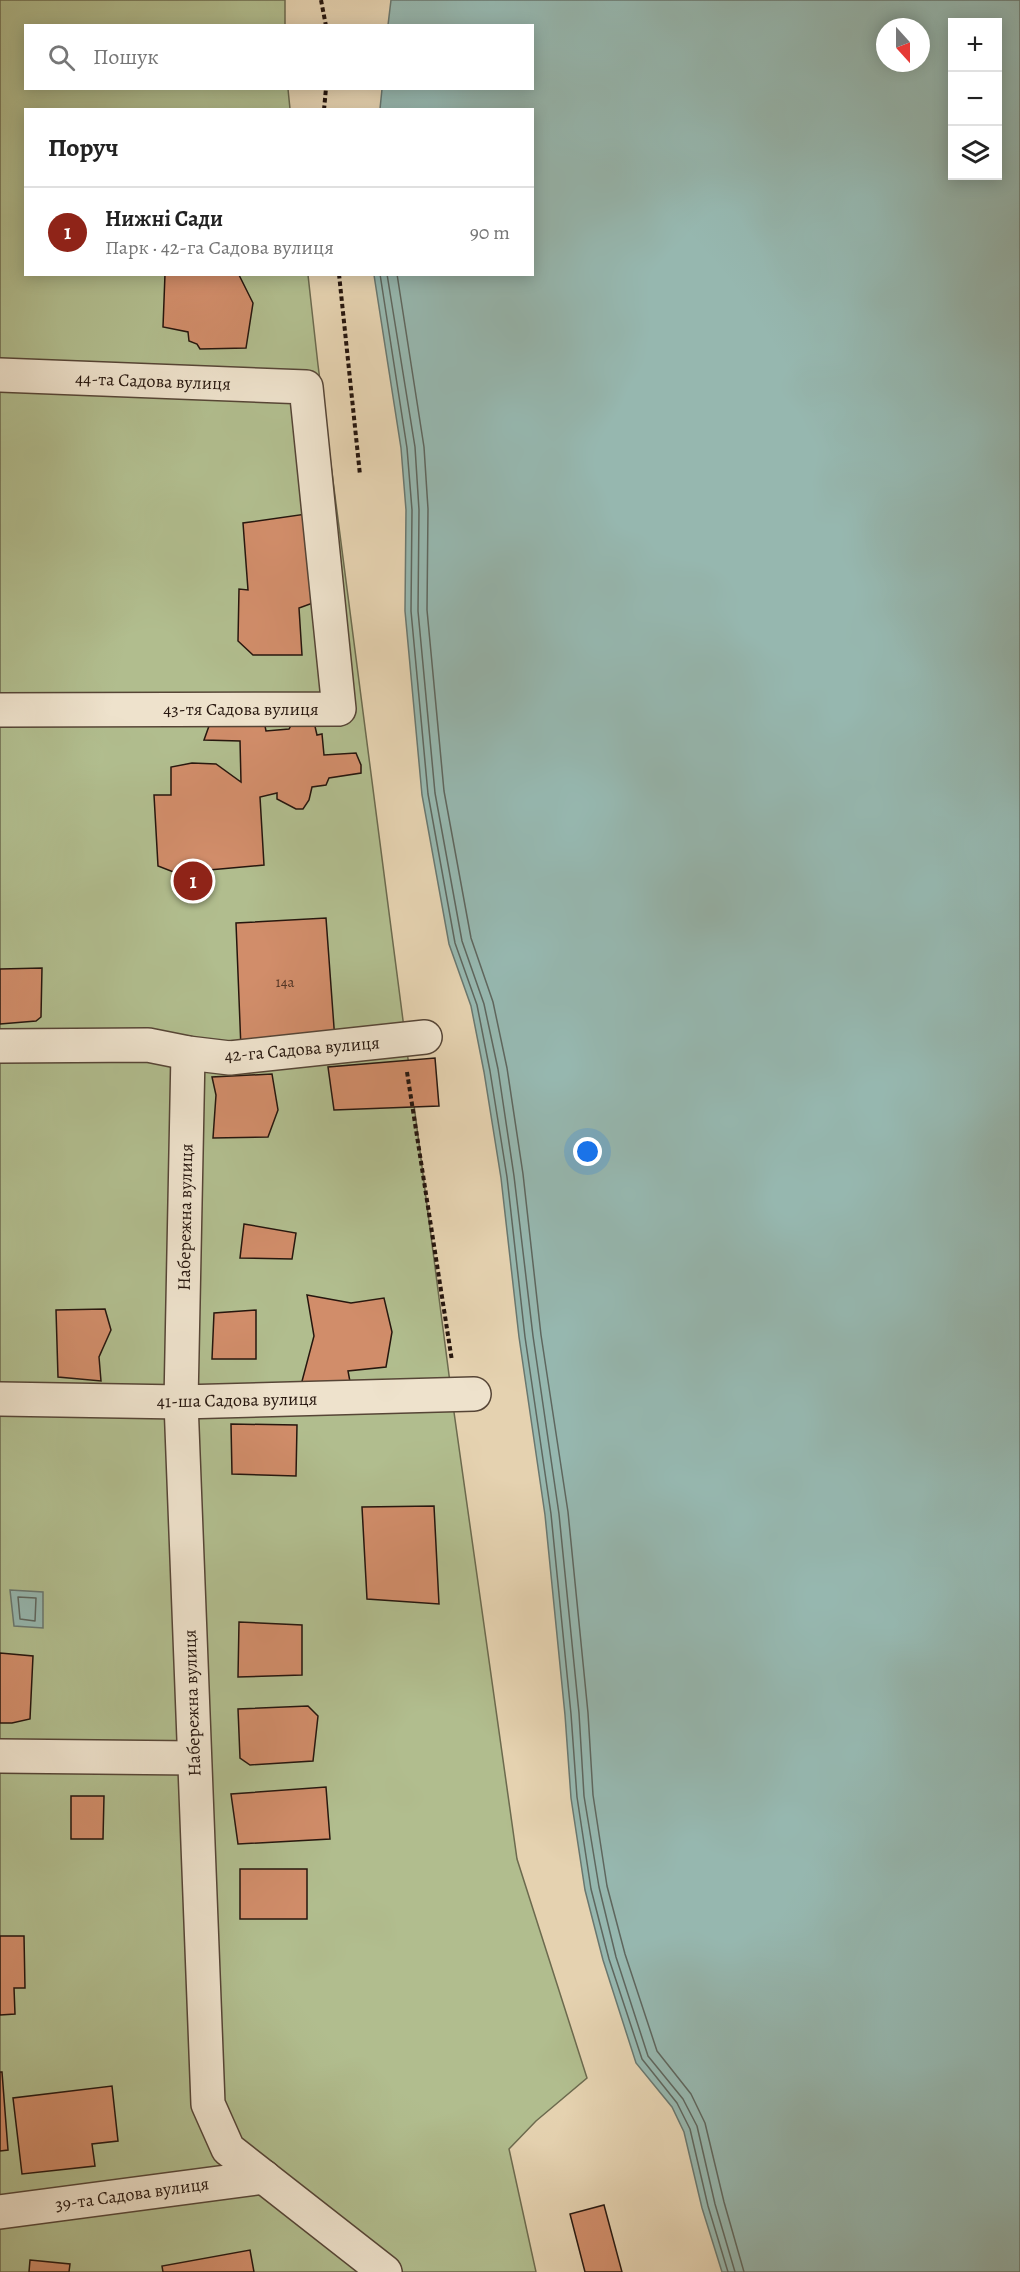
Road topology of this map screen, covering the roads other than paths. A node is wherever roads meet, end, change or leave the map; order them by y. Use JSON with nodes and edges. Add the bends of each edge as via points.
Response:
{"nodes":[{"id":1,"x":0,"y":375,"type":"edge"},
{"id":2,"x":306,"y":387,"type":"joint"},
{"id":3,"x":0,"y":710,"type":"edge"},
{"id":4,"x":414,"y":1038,"type":"road end"},
{"id":5,"x":0,"y":1046,"type":"edge"},
{"id":6,"x":188,"y":1053,"type":"junction"},
{"id":7,"x":465,"y":1394,"type":"road end"},
{"id":8,"x":0,"y":1399,"type":"edge"},
{"id":9,"x":181,"y":1402,"type":"junction"},
{"id":10,"x":0,"y":1756,"type":"edge"},
{"id":11,"x":194,"y":1758,"type":"junction"},
{"id":12,"x":264,"y":2177,"type":"junction"},
{"id":13,"x":0,"y":2212,"type":"edge"},
{"id":14,"x":385,"y":2272,"type":"edge"}],
"edges":[{"from":1,"to":2,"type":"street","name":"44-та Садова вулиця"},
{"from":2,"to":3,"type":"street","name":"43-тя Садова вулиця","via":[[339,708]]},
{"from":4,"to":6,"type":"street","name":"42-га Садова вулиця","via":[[230,1058]]},
{"from":5,"to":6,"type":"street","name":"42-га Садова вулиця","via":[[148,1045]]},
{"from":6,"to":9,"type":"street","name":"Набережна вулиця"},
{"from":7,"to":9,"type":"street","name":"41-ша Садова вулиця"},
{"from":8,"to":9,"type":"street","name":"41-ша Садова вулиця"},
{"from":9,"to":11,"type":"street","name":"Набережна вулиця"},
{"from":10,"to":11,"type":"street"},
{"from":11,"to":12,"type":"street","name":"Набережна вулиця","via":[[208,2104],[228,2149]]},
{"from":12,"to":13,"type":"street","name":"39-та Садова вулиця"},
{"from":12,"to":14,"type":"street","name":"Набережна вулиця"}]}
